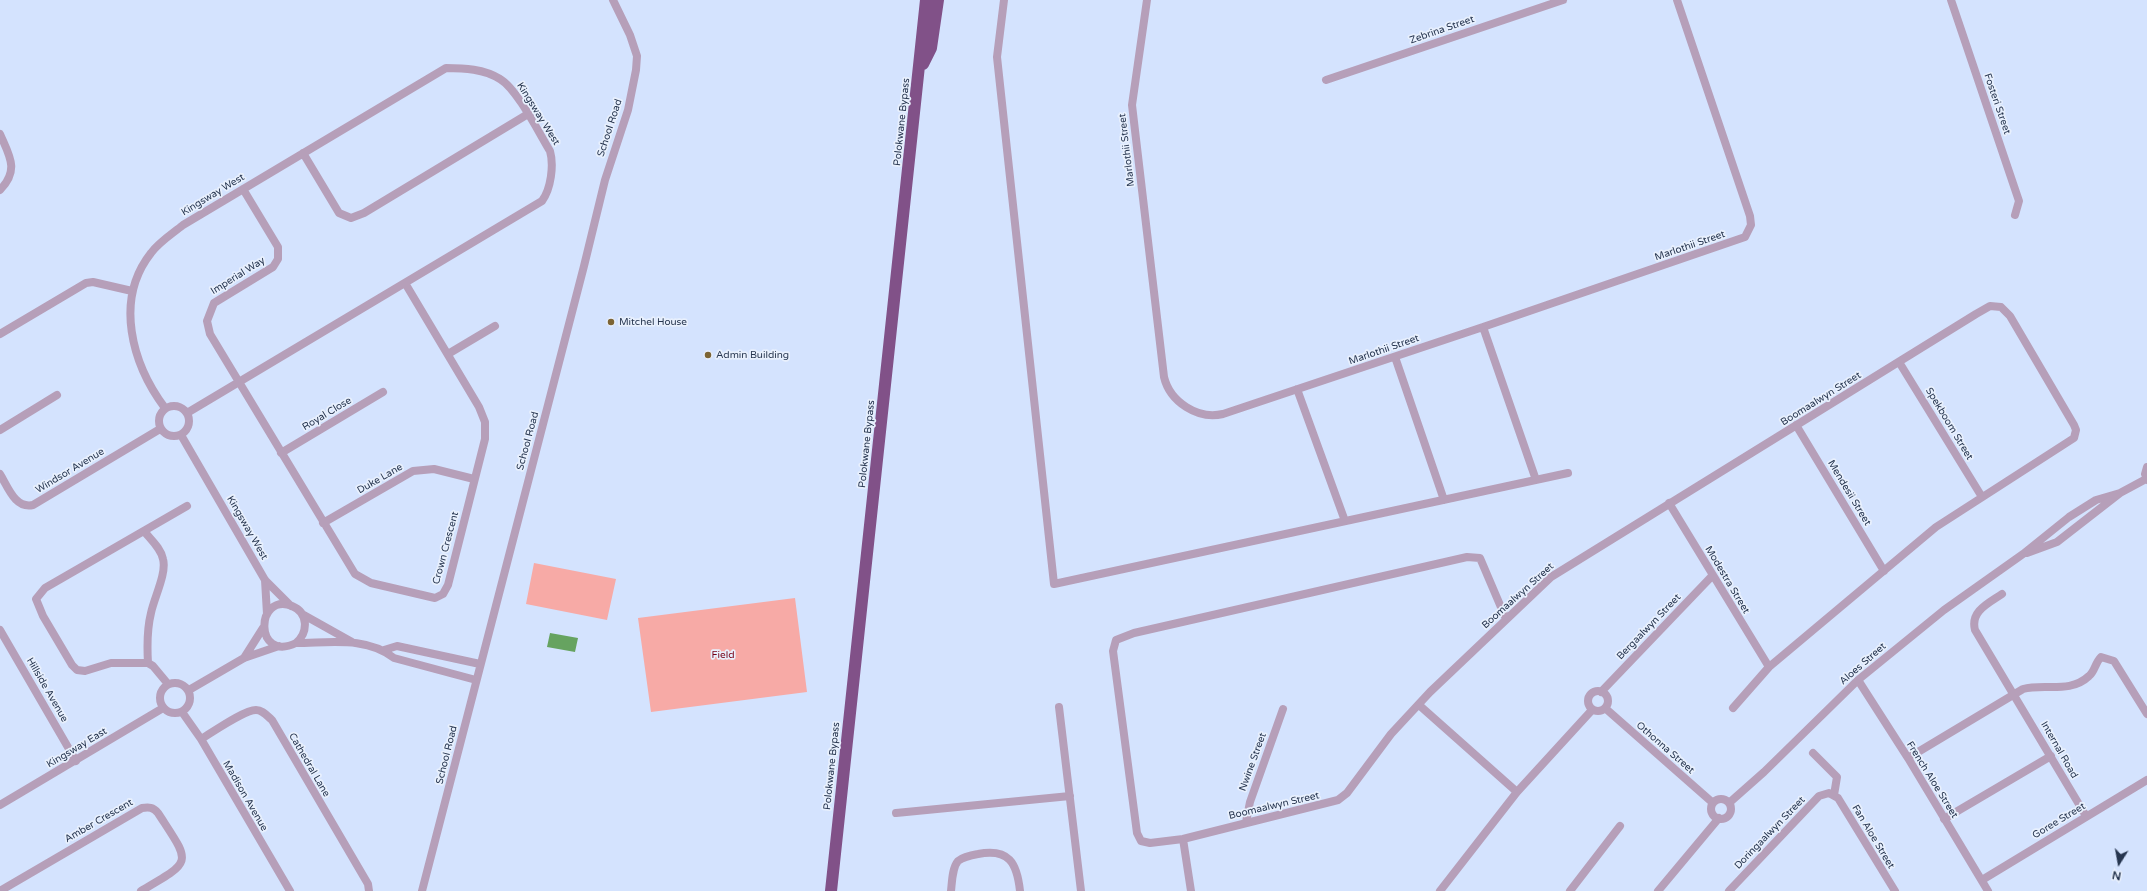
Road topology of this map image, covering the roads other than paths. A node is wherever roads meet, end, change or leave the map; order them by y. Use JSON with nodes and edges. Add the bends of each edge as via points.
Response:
{"nodes":[{"id":1,"x":613,"y":0,"type":"edge"},
{"id":2,"x":926,"y":0,"type":"edge"},
{"id":3,"x":938,"y":0,"type":"edge"},
{"id":4,"x":1004,"y":0,"type":"edge"},
{"id":5,"x":1147,"y":0,"type":"edge"},
{"id":6,"x":1563,"y":0,"type":"edge"},
{"id":7,"x":1677,"y":0,"type":"edge"},
{"id":8,"x":1951,"y":0,"type":"edge"},
{"id":9,"x":920,"y":70,"type":"junction"},
{"id":10,"x":1326,"y":80,"type":"dead end"},
{"id":11,"x":528,"y":114,"type":"junction"},
{"id":12,"x":0,"y":134,"type":"edge"},
{"id":13,"x":303,"y":153,"type":"junction"},
{"id":14,"x":243,"y":189,"type":"junction"},
{"id":15,"x":0,"y":190,"type":"edge"},
{"id":16,"x":2014,"y":215,"type":"dead end"},
{"id":17,"x":405,"y":283,"type":"junction"},
{"id":18,"x":132,"y":291,"type":"junction"},
{"id":19,"x":495,"y":326,"type":"dead end"},
{"id":20,"x":1483,"y":327,"type":"junction"},
{"id":21,"x":0,"y":334,"type":"edge"},
{"id":22,"x":448,"y":354,"type":"junction"},
{"id":23,"x":1395,"y":357,"type":"junction"},
{"id":24,"x":1899,"y":362,"type":"junction"},
{"id":25,"x":239,"y":382,"type":"junction"},
{"id":26,"x":1297,"y":389,"type":"junction"},
{"id":27,"x":383,"y":392,"type":"dead end"},
{"id":28,"x":58,"y":395,"type":"dead end"},
{"id":29,"x":165,"y":408,"type":"junction"},
{"id":30,"x":187,"y":413,"type":"junction"},
{"id":31,"x":1796,"y":425,"type":"junction"},
{"id":32,"x":160,"y":429,"type":"junction"},
{"id":33,"x":0,"y":430,"type":"edge"},
{"id":34,"x":181,"y":435,"type":"junction"},
{"id":35,"x":281,"y":453,"type":"junction"},
{"id":36,"x":2147,"y":467,"type":"edge"},
{"id":37,"x":1568,"y":473,"type":"dead end"},
{"id":38,"x":0,"y":474,"type":"edge"},
{"id":39,"x":474,"y":479,"type":"junction"},
{"id":40,"x":2147,"y":479,"type":"edge"},
{"id":41,"x":1536,"y":480,"type":"junction"},
{"id":42,"x":2120,"y":493,"type":"junction"},
{"id":43,"x":1982,"y":498,"type":"junction"},
{"id":44,"x":1444,"y":500,"type":"junction"},
{"id":45,"x":1669,"y":503,"type":"junction"},
{"id":46,"x":186,"y":506,"type":"dead end"},
{"id":47,"x":1345,"y":522,"type":"junction"},
{"id":48,"x":323,"y":523,"type":"junction"},
{"id":49,"x":144,"y":531,"type":"junction"},
{"id":50,"x":2023,"y":554,"type":"junction"},
{"id":51,"x":1884,"y":571,"type":"junction"},
{"id":52,"x":1712,"y":576,"type":"junction"},
{"id":53,"x":265,"y":580,"type":"junction"},
{"id":54,"x":2002,"y":594,"type":"dead end"},
{"id":55,"x":291,"y":606,"type":"junction"},
{"id":56,"x":267,"y":614,"type":"junction"},
{"id":57,"x":302,"y":614,"type":"junction"},
{"id":58,"x":1506,"y":619,"type":"junction"},
{"id":59,"x":263,"y":628,"type":"junction"},
{"id":60,"x":0,"y":630,"type":"edge"},
{"id":61,"x":296,"y":643,"type":"junction"},
{"id":62,"x":354,"y":643,"type":"junction"},
{"id":63,"x":279,"y":646,"type":"junction"},
{"id":64,"x":384,"y":650,"type":"junction"},
{"id":65,"x":244,"y":658,"type":"junction"},
{"id":66,"x":148,"y":663,"type":"junction"},
{"id":67,"x":480,"y":664,"type":"junction"},
{"id":68,"x":1769,"y":668,"type":"junction"},
{"id":69,"x":476,"y":680,"type":"junction"},
{"id":70,"x":1858,"y":680,"type":"junction"},
{"id":71,"x":168,"y":684,"type":"junction"},
{"id":72,"x":189,"y":690,"type":"junction"},
{"id":73,"x":1601,"y":692,"type":"junction"},
{"id":74,"x":2015,"y":694,"type":"junction"},
{"id":75,"x":1419,"y":705,"type":"junction"},
{"id":76,"x":1059,"y":707,"type":"dead end"},
{"id":77,"x":163,"y":708,"type":"junction"},
{"id":78,"x":1605,"y":708,"type":"junction"},
{"id":79,"x":1733,"y":708,"type":"dead end"},
{"id":80,"x":1283,"y":709,"type":"dead end"},
{"id":81,"x":1592,"y":710,"type":"junction"},
{"id":82,"x":182,"y":712,"type":"junction"},
{"id":83,"x":2147,"y":714,"type":"edge"},
{"id":84,"x":201,"y":739,"type":"junction"},
{"id":85,"x":1813,"y":753,"type":"dead end"},
{"id":86,"x":2052,"y":756,"type":"junction"},
{"id":87,"x":1908,"y":758,"type":"junction"},
{"id":88,"x":76,"y":760,"type":"junction"},
{"id":89,"x":2147,"y":780,"type":"edge"},
{"id":90,"x":1517,"y":792,"type":"junction"},
{"id":91,"x":1831,"y":794,"type":"junction"},
{"id":92,"x":1070,"y":796,"type":"junction"},
{"id":93,"x":1713,"y":803,"type":"junction"},
{"id":94,"x":1729,"y":803,"type":"junction"},
{"id":95,"x":0,"y":805,"type":"edge"},
{"id":96,"x":896,"y":813,"type":"dead end"},
{"id":97,"x":2086,"y":816,"type":"junction"},
{"id":98,"x":1719,"y":818,"type":"junction"},
{"id":99,"x":1944,"y":819,"type":"junction"},
{"id":100,"x":1246,"y":822,"type":"junction"},
{"id":101,"x":1620,"y":826,"type":"dead end"},
{"id":102,"x":1182,"y":839,"type":"junction"},
{"id":103,"x":1982,"y":880,"type":"junction"},
{"id":104,"x":0,"y":891,"type":"edge"},
{"id":105,"x":141,"y":891,"type":"edge"},
{"id":106,"x":290,"y":891,"type":"edge"},
{"id":107,"x":369,"y":891,"type":"edge"},
{"id":108,"x":422,"y":891,"type":"edge"},
{"id":109,"x":831,"y":891,"type":"edge"},
{"id":110,"x":951,"y":891,"type":"edge"},
{"id":111,"x":1020,"y":891,"type":"edge"},
{"id":112,"x":1081,"y":891,"type":"edge"},
{"id":113,"x":1191,"y":891,"type":"edge"},
{"id":114,"x":1440,"y":891,"type":"edge"},
{"id":115,"x":1570,"y":891,"type":"edge"},
{"id":116,"x":1658,"y":891,"type":"edge"},
{"id":117,"x":1729,"y":891,"type":"edge"},
{"id":118,"x":1895,"y":891,"type":"edge"},
{"id":119,"x":1988,"y":891,"type":"edge"}],
"edges":[{"from":1,"to":67,"type":"street","name":"School Road","via":[[637,56],[632,92],[605,180]]},
{"from":2,"to":9,"type":"highway","name":"Polokwane Bypass"},
{"from":3,"to":9,"type":"highway","via":[[931,48]]},
{"from":4,"to":47,"type":"street","via":[[997,57],[1054,584]]},
{"from":5,"to":26,"type":"street","name":"Marlothii Street","via":[[1132,105],[1166,387],[1177,399],[1198,413],[1209,416],[1223,414]]},
{"from":6,"to":10,"type":"street","name":"Zebrina Street"},
{"from":7,"to":20,"type":"street","name":"Marlothii Street","via":[[1750,216],[1750,230],[1741,240]]},
{"from":8,"to":16,"type":"street","name":"Fosteri Street","via":[[2019,201]]},
{"from":9,"to":109,"type":"highway","name":"Polokwane Bypass"},
{"from":11,"to":13,"type":"street","name":"Kingsway West","via":[[510,87],[500,79],[474,70],[446,68]]},
{"from":11,"to":13,"type":"street","via":[[364,213],[351,218],[339,213]]},
{"from":11,"to":17,"type":"street","name":"Kingsway West","via":[[552,158],[545,196],[535,206]]},
{"from":12,"to":15,"type":"street","via":[[12,165],[11,174]]},
{"from":13,"to":14,"type":"street","name":"Kingsway West"},
{"from":14,"to":18,"type":"street","name":"Kingsway West","via":[[183,225],[161,242],[145,261]]},
{"from":14,"to":25,"type":"street","name":"Imperial Way","via":[[279,253],[273,267],[214,303],[207,315],[210,334]]},
{"from":17,"to":22,"type":"street","name":"Crown Crescent"},
{"from":17,"to":25,"type":"street","name":"Kingsway West"},
{"from":18,"to":21,"type":"street","via":[[99,283],[86,283]]},
{"from":18,"to":29,"type":"street","name":"Kingsway West","via":[[130,330],[146,377]]},
{"from":19,"to":22,"type":"street"},
{"from":20,"to":23,"type":"street","name":"Marlothii Street"},
{"from":20,"to":41,"type":"street"},
{"from":22,"to":39,"type":"street","name":"Crown Crescent","via":[[485,422],[485,439]]},
{"from":23,"to":26,"type":"street","name":"Marlothii Street"},
{"from":23,"to":44,"type":"street"},
{"from":24,"to":31,"type":"street","name":"Boomaalwyn Street"},
{"from":24,"to":43,"type":"street","name":"Spekboom Street"},
{"from":24,"to":43,"type":"street","name":"Boomaalwyn Street","via":[[1990,306],[2001,307],[2010,316],[2074,424],[2075,434],[2068,443]]},
{"from":25,"to":30,"type":"street","name":"Kingsway West"},
{"from":25,"to":35,"type":"street","name":"Crown Crescent"},
{"from":26,"to":47,"type":"street"},
{"from":27,"to":35,"type":"street","name":"Royal Close"},
{"from":28,"to":33,"type":"street"},
{"from":29,"to":30,"type":"street","via":[[177,406]]},
{"from":29,"to":32,"type":"street","via":[[159,415]]},
{"from":30,"to":34,"type":"street","via":[[189,425]]},
{"from":31,"to":45,"type":"street","name":"Boomaalwyn Street"},
{"from":31,"to":51,"type":"street","name":"Mendesii Street"},
{"from":32,"to":34,"type":"street","via":[[167,435]]},
{"from":32,"to":38,"type":"street","name":"Windsor Avenue","via":[[33,505],[25,506],[17,502]]},
{"from":34,"to":53,"type":"street","name":"Kingsway West"},
{"from":35,"to":48,"type":"street","name":"Crown Crescent"},
{"from":36,"to":40,"type":"street"},
{"from":37,"to":41,"type":"street"},
{"from":39,"to":48,"type":"street","name":"Duke Lane","via":[[434,469],[413,471]]},
{"from":39,"to":48,"type":"street","name":"Crown Crescent","via":[[448,585],[443,594],[435,598],[359,578]]},
{"from":40,"to":42,"type":"street","name":"Aloes Street"},
{"from":41,"to":44,"type":"street"},
{"from":42,"to":50,"type":"street","name":"Aloes Street","via":[[2057,542]]},
{"from":42,"to":50,"type":"street","name":"Aloes Street","via":[[2096,500],[2069,517]]},
{"from":43,"to":51,"type":"street","name":"Boomaalwyn Street","via":[[1936,527]]},
{"from":44,"to":47,"type":"street"},
{"from":45,"to":52,"type":"street","name":"Modestra Street"},
{"from":45,"to":58,"type":"street","name":"Boomaalwyn Street","via":[[1556,573]]},
{"from":46,"to":49,"type":"street"},
{"from":49,"to":66,"type":"street","via":[[162,553],[164,560],[164,569],[150,614]]},
{"from":49,"to":66,"type":"street","via":[[45,588],[36,599],[43,616],[77,670],[85,671],[111,663]]},
{"from":50,"to":70,"type":"street","name":"Aloes Street","via":[[1944,610]]},
{"from":51,"to":68,"type":"street","name":"Boomaalwyn Street"},
{"from":52,"to":68,"type":"street","name":"Modestra Street"},
{"from":52,"to":73,"type":"street","name":"Bergaalwyn Street"},
{"from":53,"to":55,"type":"street","name":"Kingsway West"},
{"from":53,"to":56,"type":"street"},
{"from":54,"to":74,"type":"street","name":"Internal Road","via":[[1976,614],[1973,622],[1975,630]]},
{"from":55,"to":56,"type":"street","via":[[279,605]]},
{"from":55,"to":57,"type":"street","name":"Kingsway West"},
{"from":56,"to":59,"type":"street"},
{"from":57,"to":61,"type":"street","via":[[304,634]]},
{"from":57,"to":62,"type":"street","name":"Kingsway West"},
{"from":58,"to":75,"type":"street","name":"Boomaalwyn Street"},
{"from":58,"to":102,"type":"street","name":"Boomaalwyn Street","via":[[1480,558],[1467,557],[1134,633],[1116,640],[1113,651],[1137,833],[1141,841],[1150,843]]},
{"from":59,"to":63,"type":"street","via":[[268,640]]},
{"from":59,"to":65,"type":"street"},
{"from":60,"to":88,"type":"street","name":"Hillside Avenue"},
{"from":61,"to":62,"type":"street"},
{"from":61,"to":63,"type":"street","via":[[291,646]]},
{"from":62,"to":64,"type":"street"},
{"from":63,"to":65,"type":"street"},
{"from":64,"to":67,"type":"street","via":[[397,646]]},
{"from":64,"to":69,"type":"street","via":[[394,658]]},
{"from":65,"to":72,"type":"street"},
{"from":66,"to":71,"type":"street"},
{"from":67,"to":69,"type":"street","name":"School Road"},
{"from":68,"to":79,"type":"street","name":"Boomaalwyn Street"},
{"from":69,"to":108,"type":"street","name":"School Road"},
{"from":70,"to":87,"type":"street","name":"French Aloe Street"},
{"from":70,"to":94,"type":"street","name":"Aloes Street","via":[[1770,767]]},
{"from":71,"to":72,"type":"street","via":[[180,683]]},
{"from":71,"to":77,"type":"street","via":[[160,697]]},
{"from":72,"to":82,"type":"street","via":[[190,702]]},
{"from":73,"to":78,"type":"street","via":[[1607,699]]},
{"from":73,"to":81,"type":"street","via":[[1592,693],[1588,698],[1588,705]]},
{"from":74,"to":83,"type":"street","via":[[2033,686],[2055,688],[2080,681],[2090,675],[2101,657],[2114,661]]},
{"from":74,"to":86,"type":"street","name":"Internal Road"},
{"from":74,"to":87,"type":"street"},
{"from":75,"to":90,"type":"street"},
{"from":75,"to":100,"type":"street","name":"Boomaalwyn Street","via":[[1391,734],[1347,793],[1338,800]]},
{"from":76,"to":92,"type":"street"},
{"from":77,"to":82,"type":"street","via":[[174,714]]},
{"from":77,"to":88,"type":"street","name":"Kingsway East"},
{"from":78,"to":81,"type":"street","via":[[1599,711]]},
{"from":78,"to":93,"type":"street","name":"Othonna Street"},
{"from":80,"to":100,"type":"street","name":"Nwine Street","via":[[1250,802]]},
{"from":81,"to":90,"type":"street"},
{"from":82,"to":84,"type":"street","name":"Madison Avenue"},
{"from":84,"to":106,"type":"street","name":"Madison Avenue"},
{"from":84,"to":107,"type":"street","name":"Cathedral Lane","via":[[246,713],[256,710],[272,720],[368,884]]},
{"from":85,"to":91,"type":"street","via":[[1837,777]]},
{"from":86,"to":97,"type":"street","name":"Internal Road"},
{"from":86,"to":99,"type":"street"},
{"from":87,"to":99,"type":"street","name":"French Aloe Street"},
{"from":88,"to":95,"type":"street","name":"Kingsway East"},
{"from":89,"to":97,"type":"street","name":"Goree Street"},
{"from":90,"to":114,"type":"street"},
{"from":91,"to":117,"type":"street","name":"Doringaalwyn Street","via":[[1819,796]]},
{"from":91,"to":118,"type":"street","name":"Fan Aloe Street","via":[[1838,798]]},
{"from":92,"to":96,"type":"street"},
{"from":92,"to":112,"type":"street"},
{"from":93,"to":94,"type":"street","via":[[1721,798]]},
{"from":93,"to":98,"type":"street","via":[[1711,812]]},
{"from":94,"to":98,"type":"street","via":[[1731,810],[1728,816]]},
{"from":97,"to":103,"type":"street","name":"Goree Street"},
{"from":98,"to":116,"type":"street"},
{"from":99,"to":103,"type":"street","name":"French Aloe Street"},
{"from":100,"to":102,"type":"street","name":"Boomaalwyn Street"},
{"from":101,"to":115,"type":"street"},
{"from":102,"to":113,"type":"street"},
{"from":103,"to":119,"type":"street","name":"French Aloe Street"},
{"from":104,"to":105,"type":"street","name":"Amber Crescent","via":[[142,808],[148,807],[154,808],[158,813],[181,850],[183,858],[182,864],[174,871]]},
{"from":110,"to":111,"type":"street","via":[[953,873],[958,862],[970,855],[998,852],[1009,858],[1018,873]]}]}
